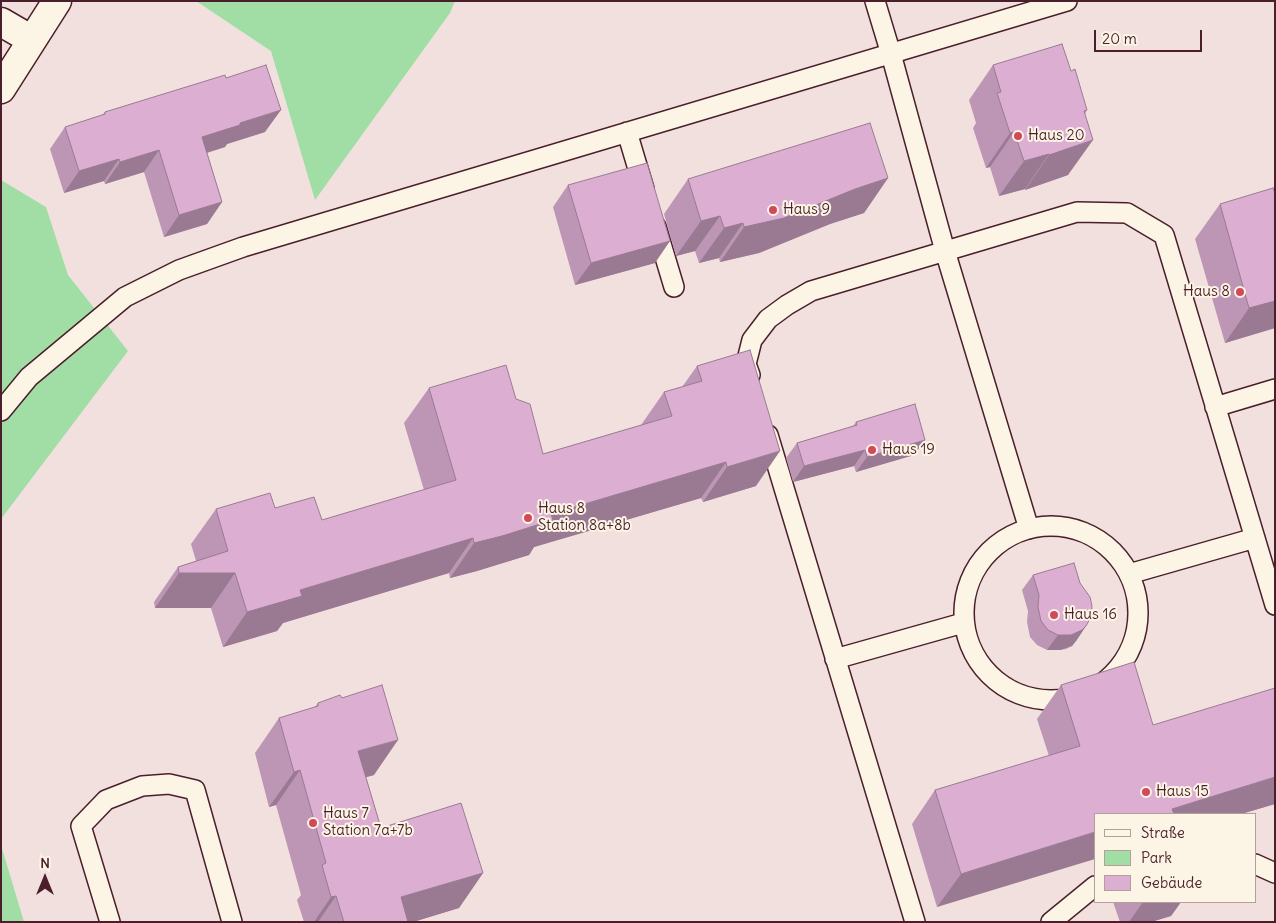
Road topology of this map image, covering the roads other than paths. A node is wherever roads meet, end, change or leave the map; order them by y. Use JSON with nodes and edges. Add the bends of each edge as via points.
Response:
{"nodes":[{"id":1,"x":57,"y":1,"type":"edge"},
{"id":2,"x":875,"y":1,"type":"edge"},
{"id":3,"x":1067,"y":1,"type":"edge"},
{"id":4,"x":1,"y":22,"type":"edge"},
{"id":5,"x":32,"y":40,"type":"junction"},
{"id":6,"x":891,"y":54,"type":"junction"},
{"id":7,"x":1,"y":89,"type":"edge"},
{"id":8,"x":627,"y":132,"type":"junction"},
{"id":9,"x":945,"y":251,"type":"junction"},
{"id":10,"x":674,"y":287,"type":"dead end"},
{"id":11,"x":1275,"y":389,"type":"edge"},
{"id":12,"x":755,"y":392,"type":"edge"},
{"id":13,"x":1215,"y":407,"type":"junction"},
{"id":14,"x":1,"y":411,"type":"edge"},
{"id":15,"x":763,"y":421,"type":"edge"},
{"id":16,"x":1029,"y":529,"type":"junction"},
{"id":17,"x":1254,"y":538,"type":"junction"},
{"id":18,"x":1129,"y":574,"type":"junction"},
{"id":19,"x":1275,"y":605,"type":"edge"},
{"id":20,"x":963,"y":623,"type":"junction"},
{"id":21,"x":835,"y":659,"type":"junction"},
{"id":22,"x":1094,"y":887,"type":"edge"},
{"id":23,"x":110,"y":922,"type":"edge"},
{"id":24,"x":232,"y":922,"type":"edge"},
{"id":25,"x":915,"y":922,"type":"edge"},
{"id":26,"x":1051,"y":922,"type":"edge"}],
"edges":[{"from":1,"to":5,"type":"street"},
{"from":2,"to":6,"type":"lane"},
{"from":3,"to":6,"type":"lane"},
{"from":4,"to":5,"type":"street"},
{"from":5,"to":7,"type":"street"},
{"from":6,"to":8,"type":"lane"},
{"from":6,"to":9,"type":"lane"},
{"from":8,"to":10,"type":"lane"},
{"from":8,"to":14,"type":"lane","via":[[252,244],[179,270],[125,297],[29,377]]},
{"from":9,"to":12,"type":"lane","via":[[811,291],[787,304],[768,319],[752,340],[746,364]]},
{"from":9,"to":13,"type":"lane","via":[[1077,212],[1127,213],[1164,235]]},
{"from":9,"to":16,"type":"lane"},
{"from":11,"to":13,"type":"lane"},
{"from":13,"to":17,"type":"lane"},
{"from":15,"to":21,"type":"lane"},
{"from":16,"to":18,"type":"lane","via":[[1058,526],[1087,533],[1112,550]]},
{"from":16,"to":20,"type":"lane","via":[[1006,538],[986,554],[972,574],[964,598]]},
{"from":17,"to":18,"type":"lane"},
{"from":17,"to":19,"type":"lane"},
{"from":18,"to":20,"type":"lane","via":[[1138,601],[1137,629],[1128,655],[1112,677],[1079,696],[1062,701],[1034,699],[1008,690],[986,672],[970,649]]},
{"from":20,"to":21,"type":"lane"},
{"from":21,"to":25,"type":"lane"},
{"from":22,"to":26,"type":"lane"},
{"from":23,"to":24,"type":"lane","via":[[81,826],[106,800],[142,786],[169,784],[194,790]]}]}
